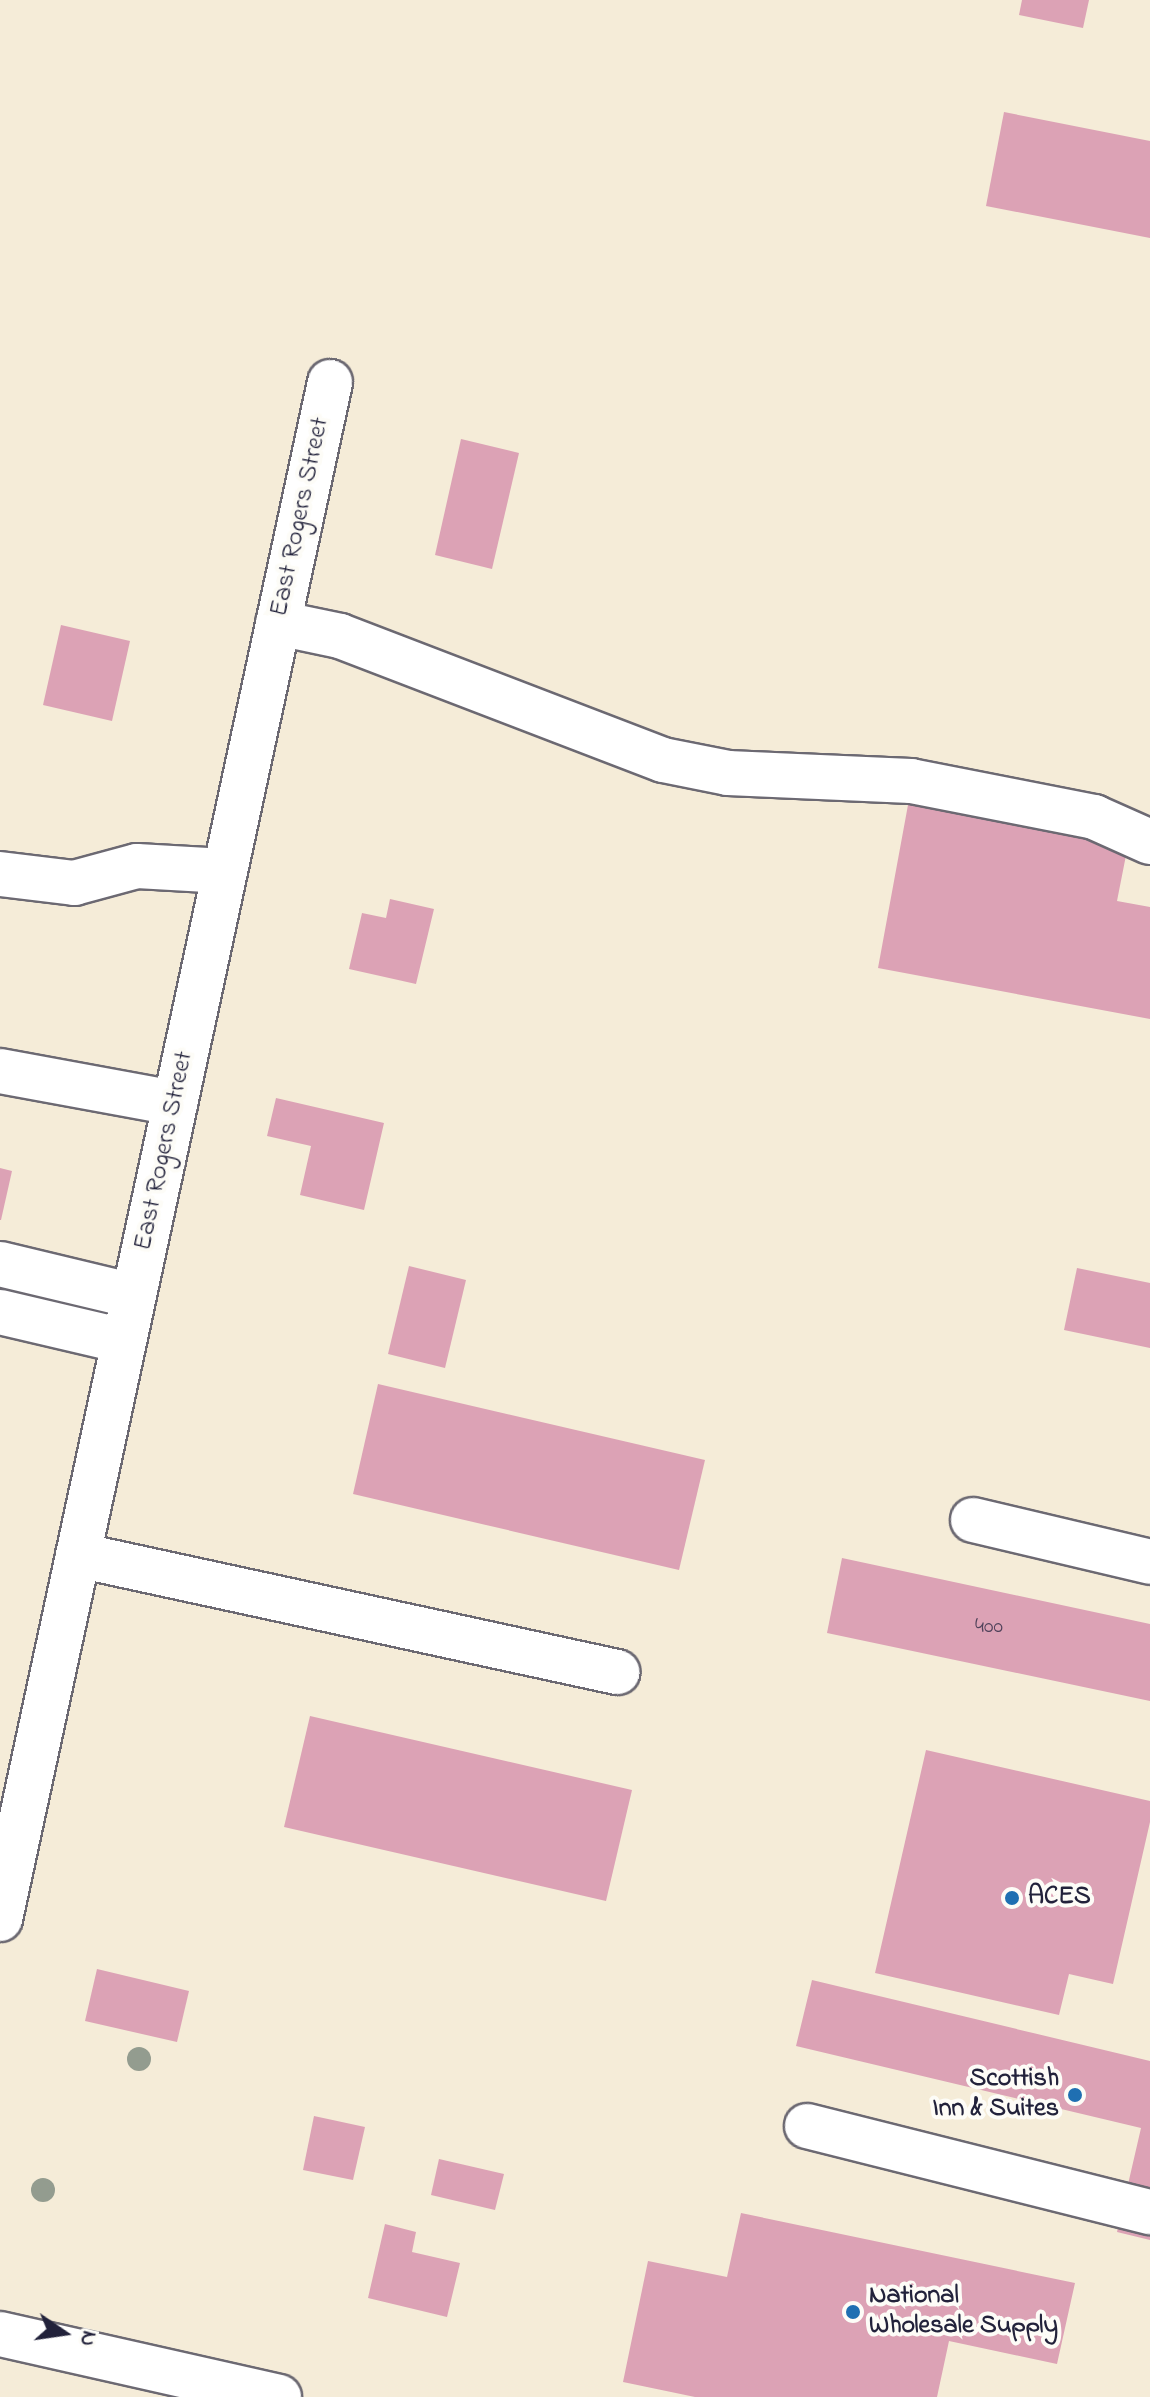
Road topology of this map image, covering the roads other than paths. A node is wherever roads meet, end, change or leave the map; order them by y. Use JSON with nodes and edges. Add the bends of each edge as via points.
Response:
{"nodes":[{"id":1,"x":330,"y":382,"type":"dead end"},
{"id":2,"x":278,"y":623,"type":"junction"},
{"id":3,"x":1150,"y":842,"type":"edge"},
{"id":4,"x":225,"y":871,"type":"junction"},
{"id":5,"x":0,"y":874,"type":"edge"},
{"id":6,"x":0,"y":1071,"type":"edge"},
{"id":7,"x":175,"y":1103,"type":"junction"},
{"id":8,"x":0,"y":1264,"type":"edge"},
{"id":9,"x":133,"y":1296,"type":"junction"},
{"id":10,"x":0,"y":1312,"type":"edge"},
{"id":11,"x":124,"y":1341,"type":"junction"},
{"id":12,"x":973,"y":1520,"type":"dead end"},
{"id":13,"x":78,"y":1555,"type":"junction"},
{"id":14,"x":1150,"y":1562,"type":"edge"},
{"id":15,"x":617,"y":1672,"type":"dead end"},
{"id":16,"x":0,"y":1919,"type":"edge"},
{"id":17,"x":807,"y":2126,"type":"dead end"},
{"id":18,"x":1150,"y":2212,"type":"edge"},
{"id":19,"x":0,"y":2334,"type":"edge"},
{"id":20,"x":279,"y":2397,"type":"edge"}],
"edges":[{"from":1,"to":2,"type":"street","name":"East Rogers Street"},
{"from":2,"to":3,"type":"street","via":[[340,636],[663,760],[728,773],[911,781],[1094,817]]},
{"from":2,"to":4,"type":"street","name":"East Rogers Street"},
{"from":4,"to":5,"type":"street","via":[[137,866],[74,883]]},
{"from":4,"to":7,"type":"street","name":"East Rogers Street"},
{"from":6,"to":7,"type":"street"},
{"from":7,"to":9,"type":"street","name":"East Rogers Street"},
{"from":8,"to":9,"type":"street"},
{"from":9,"to":11,"type":"street","name":"East Rogers Street"},
{"from":10,"to":11,"type":"street"},
{"from":11,"to":13,"type":"street","name":"East Rogers Street"},
{"from":12,"to":14,"type":"street"},
{"from":13,"to":15,"type":"street"},
{"from":13,"to":16,"type":"street","name":"East Rogers Street"},
{"from":17,"to":18,"type":"street"},
{"from":19,"to":20,"type":"street"}]}
